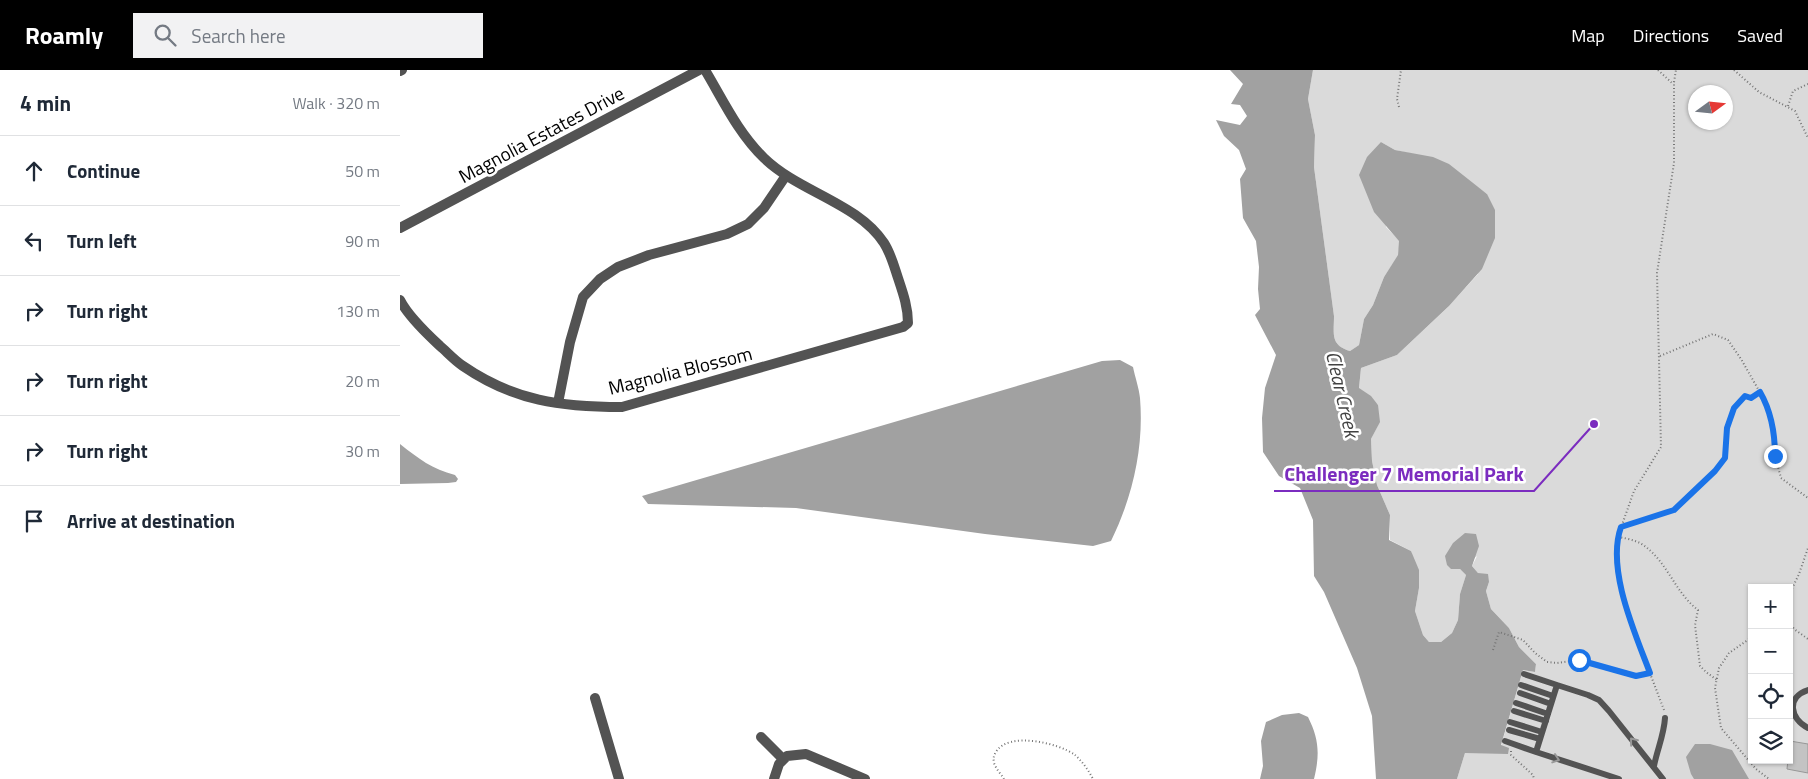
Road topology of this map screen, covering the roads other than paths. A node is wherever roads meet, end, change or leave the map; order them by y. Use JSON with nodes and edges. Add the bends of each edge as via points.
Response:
{"nodes":[{"id":1,"x":699,"y":70,"type":"edge"},
{"id":2,"x":704,"y":70,"type":"edge"},
{"id":3,"x":785,"y":176,"type":"junction"},
{"id":4,"x":400,"y":228,"type":"edge"},
{"id":5,"x":400,"y":300,"type":"edge"},
{"id":6,"x":558,"y":403,"type":"junction"},
{"id":7,"x":1524,"y":674,"type":"dead end"},
{"id":8,"x":1522,"y":685,"type":"dead end"},
{"id":9,"x":1557,"y":685,"type":"junction"},
{"id":10,"x":1808,"y":690,"type":"edge"},
{"id":11,"x":1520,"y":693,"type":"dead end"},
{"id":12,"x":1553,"y":696,"type":"junction"},
{"id":13,"x":595,"y":698,"type":"dead end"},
{"id":14,"x":1516,"y":703,"type":"dead end"},
{"id":15,"x":1551,"y":704,"type":"junction"},
{"id":16,"x":1514,"y":710,"type":"dead end"},
{"id":17,"x":1548,"y":714,"type":"junction"},
{"id":18,"x":1665,"y":718,"type":"road end"},
{"id":19,"x":1546,"y":721,"type":"junction"},
{"id":20,"x":1808,"y":728,"type":"edge"},
{"id":21,"x":1542,"y":732,"type":"junction"},
{"id":22,"x":762,"y":737,"type":"dead end"},
{"id":23,"x":1540,"y":740,"type":"junction"},
{"id":24,"x":1505,"y":741,"type":"dead end"},
{"id":25,"x":1536,"y":752,"type":"junction"},
{"id":26,"x":783,"y":759,"type":"junction"},
{"id":27,"x":1654,"y":766,"type":"junction"},
{"id":28,"x":619,"y":779,"type":"edge"},
{"id":29,"x":774,"y":779,"type":"edge"},
{"id":30,"x":865,"y":779,"type":"edge"},
{"id":31,"x":1619,"y":779,"type":"edge"},
{"id":32,"x":1663,"y":779,"type":"edge"}],
"edges":[{"from":1,"to":4,"type":"street","name":"Magnolia Estates Drive"},
{"from":2,"to":3,"type":"street","via":[[743,134]]},
{"from":3,"to":6,"type":"street","via":[[764,208],[748,224],[727,234],[618,266],[600,279],[583,297]]},
{"from":3,"to":6,"type":"street","name":"Magnolia Blossom","via":[[868,224],[884,243],[892,258],[908,323],[886,333],[622,407],[581,407]]},
{"from":5,"to":6,"type":"street","name":"Magnolia Blossom","via":[[431,338],[462,366],[499,388],[534,400]]},
{"from":7,"to":9,"type":"lane"},
{"from":8,"to":12,"type":"lane"},
{"from":9,"to":12,"type":"lane"},
{"from":27,"to":9,"type":"lane","one_way":true,"via":[[1599,700]]},
{"from":10,"to":20,"type":"lane","via":[[1800,693],[1793,702],[1798,722]]},
{"from":11,"to":15,"type":"lane"},
{"from":12,"to":15,"type":"lane"},
{"from":13,"to":28,"type":"street"},
{"from":14,"to":17,"type":"lane"},
{"from":15,"to":17,"type":"lane"},
{"from":16,"to":19,"type":"lane"},
{"from":17,"to":19,"type":"lane"},
{"from":18,"to":27,"type":"lane"},
{"from":19,"to":21,"type":"lane"},
{"from":21,"to":23,"type":"lane"},
{"from":21,"to":23,"type":"lane","via":[[1509,726]]},
{"from":22,"to":26,"type":"street"},
{"from":23,"to":25,"type":"lane"},
{"from":24,"to":25,"type":"lane"},
{"from":25,"to":31,"type":"lane","one_way":true},
{"from":26,"to":29,"type":"street"},
{"from":26,"to":30,"type":"street","via":[[806,754]]},
{"from":27,"to":32,"type":"lane"}]}
